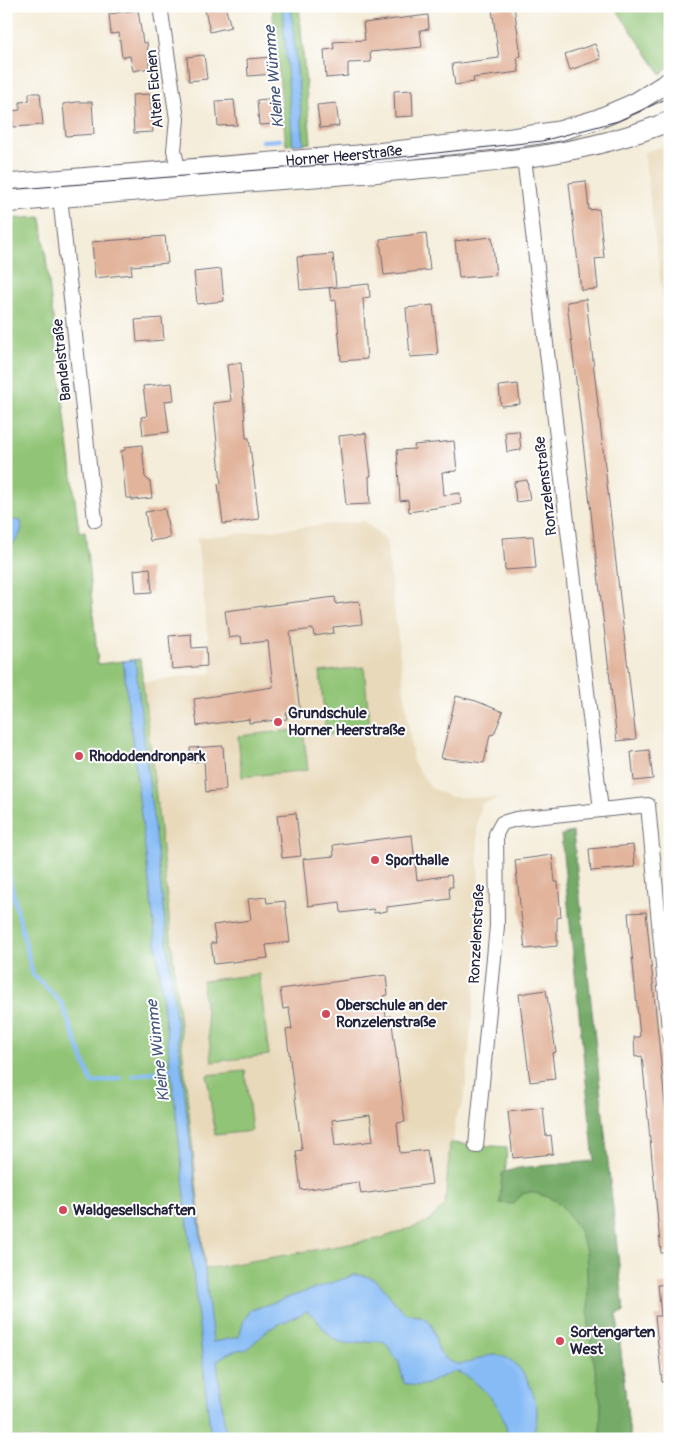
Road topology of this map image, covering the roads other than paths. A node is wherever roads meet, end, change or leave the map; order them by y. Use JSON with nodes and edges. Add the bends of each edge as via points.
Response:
{"nodes":[{"id":1,"x":160,"y":6,"type":"edge"},
{"id":2,"x":670,"y":81,"type":"edge"},
{"id":3,"x":670,"y":120,"type":"edge"},
{"id":4,"x":524,"y":157,"type":"junction"},
{"id":5,"x":178,"y":169,"type":"junction"},
{"id":6,"x":6,"y":184,"type":"edge"},
{"id":7,"x":60,"y":197,"type":"junction"},
{"id":8,"x":6,"y":203,"type":"edge"},
{"id":9,"x":95,"y":520,"type":"dead end"},
{"id":10,"x":601,"y":810,"type":"junction"},
{"id":11,"x":670,"y":1040,"type":"edge"},
{"id":12,"x":476,"y":1146,"type":"dead end"}],
"edges":[{"from":1,"to":5,"type":"street","name":"Alten Eichen","via":[[177,119],[174,150]]},
{"from":2,"to":5,"type":"main road","name":"Horner Heerstraße","via":[[622,110],[559,130],[358,155]]},
{"from":3,"to":4,"type":"main road","name":"Horner Heerstraße","via":[[615,141]]},
{"from":4,"to":7,"type":"main road","name":"Horner Heerstraße","via":[[426,168]]},
{"from":4,"to":10,"type":"street","name":"Ronzelenstraße"},
{"from":5,"to":6,"type":"main road","name":"Horner Heerstraße"},
{"from":7,"to":8,"type":"main road","name":"Horner Heerstraße"},
{"from":7,"to":9,"type":"street","name":"Bandelstraße"},
{"from":10,"to":11,"type":"street","name":"Ronzelenstraße","via":[[648,805]]},
{"from":10,"to":12,"type":"street","name":"Ronzelenstraße","via":[[516,819],[502,823],[496,834],[497,926]]}]}
